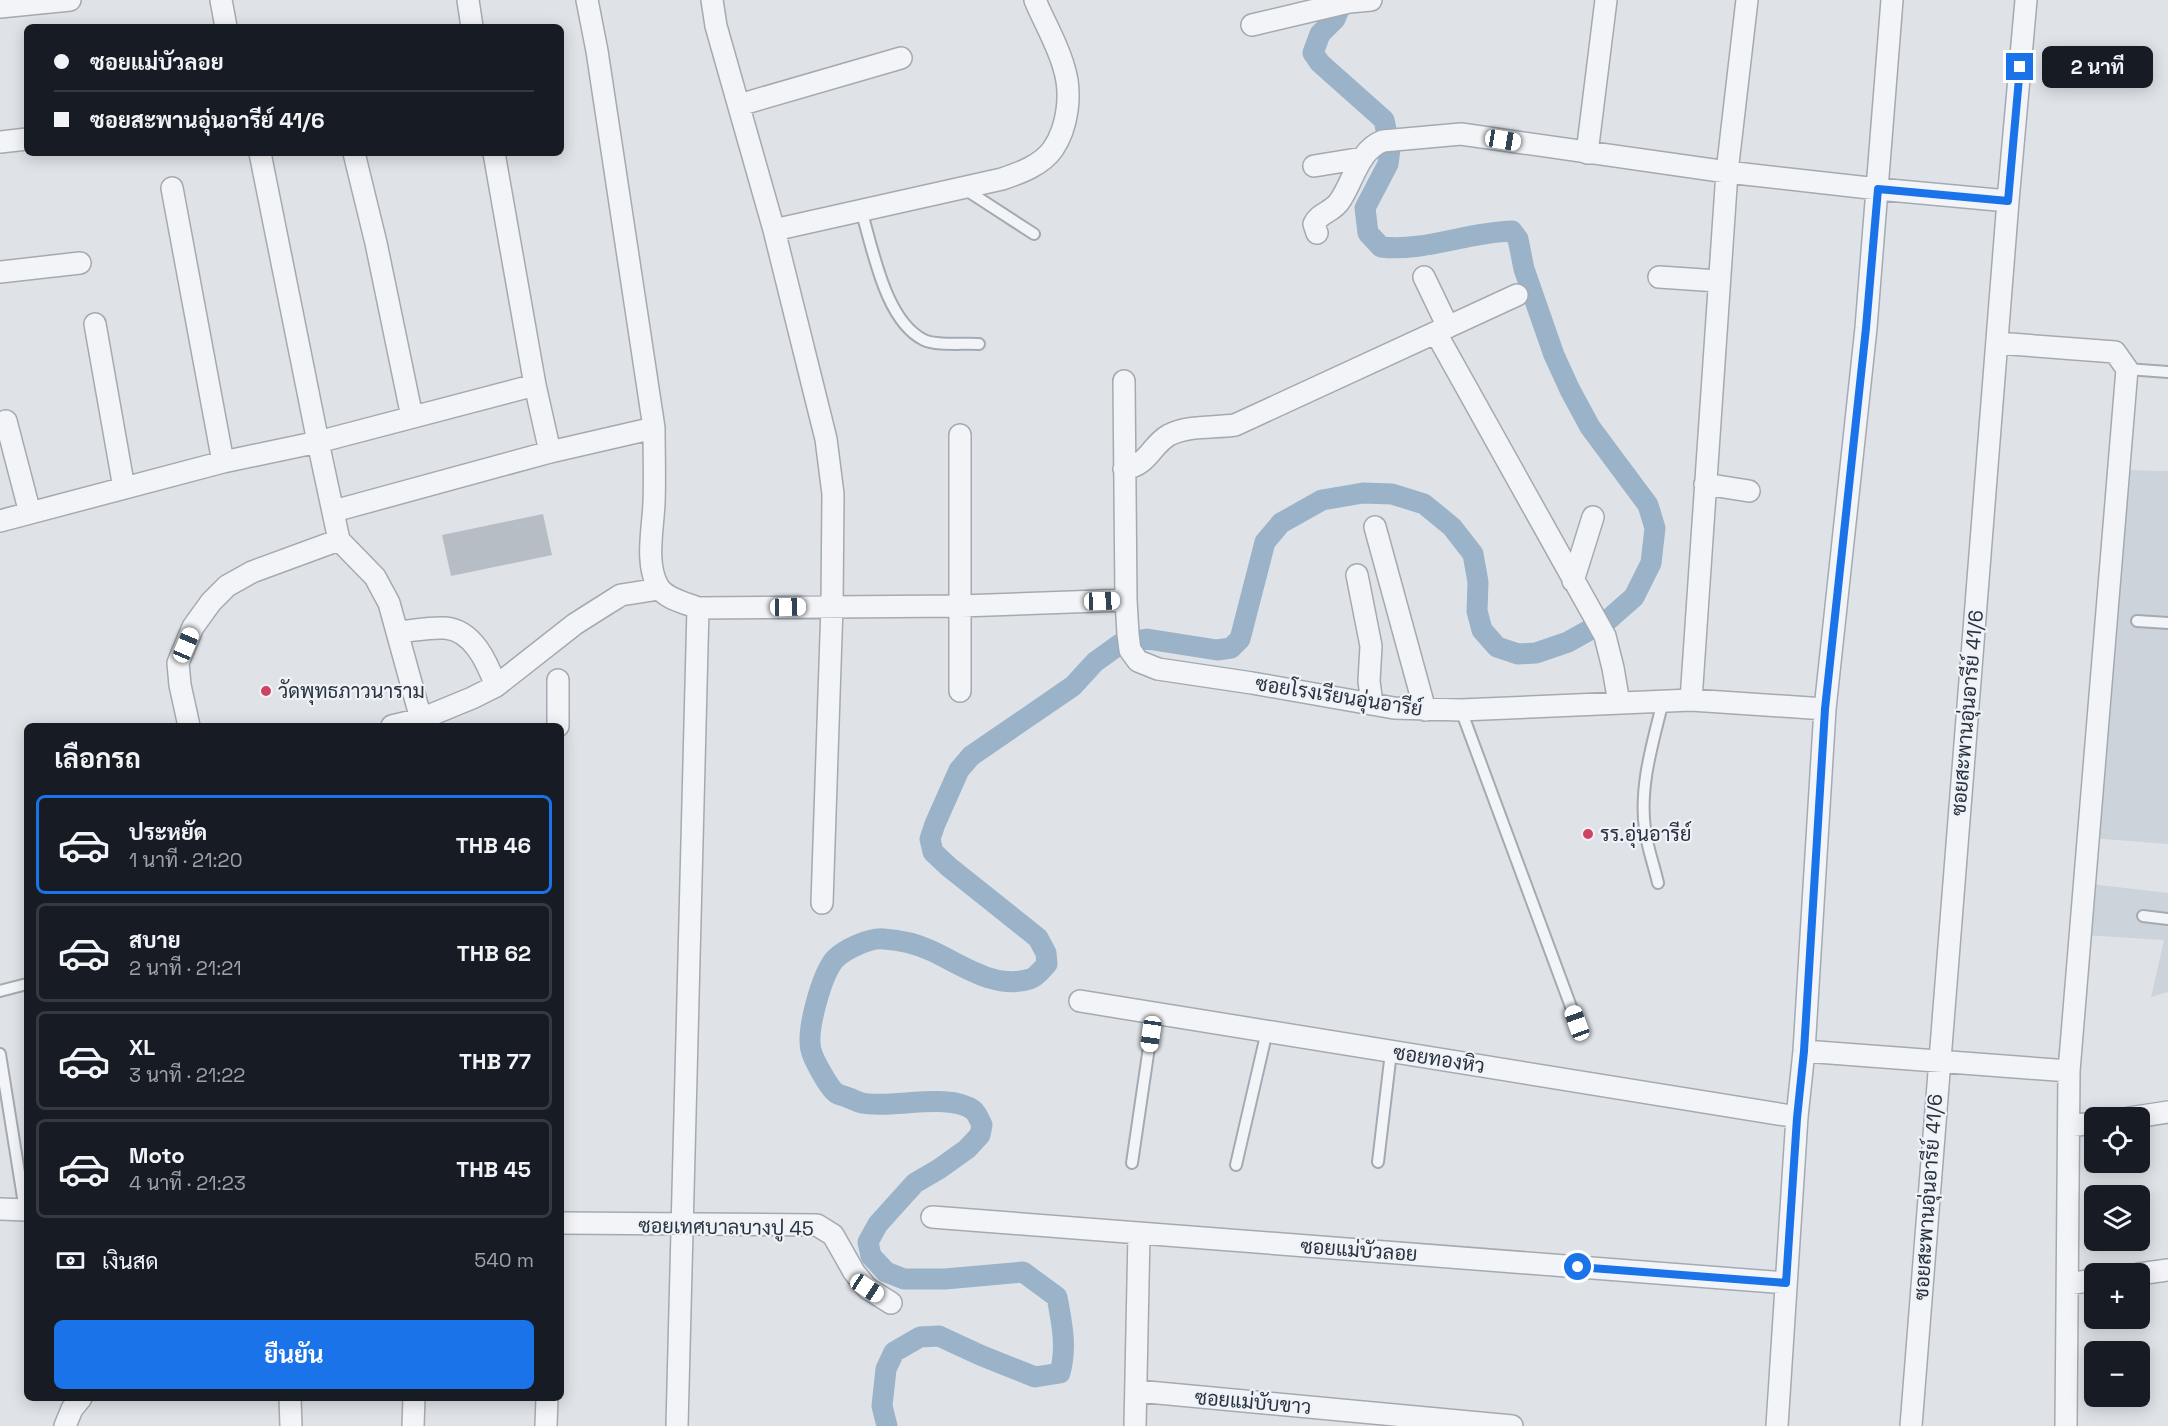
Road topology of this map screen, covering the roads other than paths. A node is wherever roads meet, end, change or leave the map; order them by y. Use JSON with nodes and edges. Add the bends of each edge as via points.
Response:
{"nodes":[{"id":1,"x":70,"y":0,"type":"edge"},
{"id":2,"x":221,"y":0,"type":"edge"},
{"id":3,"x":468,"y":0,"type":"edge"},
{"id":4,"x":587,"y":0,"type":"edge"},
{"id":5,"x":712,"y":0,"type":"edge"},
{"id":6,"x":1035,"y":0,"type":"edge"},
{"id":7,"x":1371,"y":0,"type":"edge"},
{"id":8,"x":1606,"y":0,"type":"edge"},
{"id":9,"x":1747,"y":0,"type":"edge"},
{"id":10,"x":1892,"y":0,"type":"edge"},
{"id":11,"x":2026,"y":0,"type":"edge"},
{"id":12,"x":0,"y":7,"type":"edge"},
{"id":13,"x":225,"y":24,"type":"edge"},
{"id":14,"x":472,"y":24,"type":"edge"},
{"id":15,"x":1252,"y":25,"type":"dead end"},
{"id":16,"x":901,"y":58,"type":"dead end"},
{"id":17,"x":739,"y":105,"type":"junction"},
{"id":18,"x":24,"y":140,"type":"edge"},
{"id":19,"x":0,"y":142,"type":"edge"},
{"id":20,"x":1587,"y":153,"type":"junction"},
{"id":21,"x":261,"y":156,"type":"edge"},
{"id":22,"x":355,"y":156,"type":"edge"},
{"id":23,"x":495,"y":156,"type":"edge"},
{"id":24,"x":1363,"y":158,"type":"junction"},
{"id":25,"x":1314,"y":166,"type":"dead end"},
{"id":26,"x":1727,"y":172,"type":"junction"},
{"id":27,"x":172,"y":188,"type":"dead end"},
{"id":28,"x":963,"y":188,"type":"junction"},
{"id":29,"x":1878,"y":189,"type":"junction"},
{"id":30,"x":2008,"y":201,"type":"junction"},
{"id":31,"x":861,"y":210,"type":"junction"},
{"id":32,"x":774,"y":230,"type":"junction"},
{"id":33,"x":1317,"y":233,"type":"dead end"},
{"id":34,"x":1034,"y":234,"type":"dead end"},
{"id":35,"x":80,"y":263,"type":"dead end"},
{"id":36,"x":0,"y":272,"type":"edge"},
{"id":37,"x":1424,"y":277,"type":"dead end"},
{"id":38,"x":1659,"y":277,"type":"dead end"},
{"id":39,"x":1718,"y":281,"type":"junction"},
{"id":40,"x":1517,"y":295,"type":"dead end"},
{"id":41,"x":95,"y":324,"type":"dead end"},
{"id":42,"x":1442,"y":330,"type":"junction"},
{"id":43,"x":1997,"y":343,"type":"junction"},
{"id":44,"x":979,"y":344,"type":"dead end"},
{"id":45,"x":2127,"y":369,"type":"junction"},
{"id":46,"x":2168,"y":372,"type":"edge"},
{"id":47,"x":1124,"y":381,"type":"dead end"},
{"id":48,"x":535,"y":385,"type":"junction"},
{"id":49,"x":412,"y":417,"type":"junction"},
{"id":50,"x":6,"y":421,"type":"dead end"},
{"id":51,"x":654,"y":428,"type":"junction"},
{"id":52,"x":960,"y":435,"type":"dead end"},
{"id":53,"x":318,"y":442,"type":"junction"},
{"id":54,"x":550,"y":452,"type":"junction"},
{"id":55,"x":223,"y":462,"type":"junction"},
{"id":56,"x":1124,"y":469,"type":"junction"},
{"id":57,"x":1705,"y":484,"type":"junction"},
{"id":58,"x":124,"y":488,"type":"junction"},
{"id":59,"x":1749,"y":491,"type":"dead end"},
{"id":60,"x":334,"y":511,"type":"junction"},
{"id":61,"x":30,"y":513,"type":"junction"},
{"id":62,"x":1593,"y":517,"type":"dead end"},
{"id":63,"x":0,"y":521,"type":"edge"},
{"id":64,"x":1375,"y":527,"type":"dead end"},
{"id":65,"x":339,"y":540,"type":"junction"},
{"id":66,"x":1357,"y":575,"type":"dead end"},
{"id":67,"x":1574,"y":581,"type":"junction"},
{"id":68,"x":659,"y":589,"type":"junction"},
{"id":69,"x":1125,"y":600,"type":"junction"},
{"id":70,"x":832,"y":606,"type":"junction"},
{"id":71,"x":961,"y":606,"type":"junction"},
{"id":72,"x":698,"y":608,"type":"junction"},
{"id":73,"x":2137,"y":621,"type":"dead end"},
{"id":74,"x":2168,"y":623,"type":"edge"},
{"id":75,"x":397,"y":632,"type":"junction"},
{"id":76,"x":558,"y":680,"type":"dead end"},
{"id":77,"x":496,"y":686,"type":"junction"},
{"id":78,"x":960,"y":691,"type":"dead end"},
{"id":79,"x":1691,"y":700,"type":"junction"},
{"id":80,"x":1663,"y":701,"type":"junction"},
{"id":81,"x":1619,"y":703,"type":"junction"},
{"id":82,"x":1372,"y":704,"type":"junction"},
{"id":83,"x":1825,"y":709,"type":"junction"},
{"id":84,"x":1425,"y":710,"type":"junction"},
{"id":85,"x":1461,"y":710,"type":"junction"},
{"id":86,"x":421,"y":719,"type":"junction"},
{"id":87,"x":188,"y":723,"type":"edge"},
{"id":88,"x":404,"y":723,"type":"edge"},
{"id":89,"x":558,"y":723,"type":"edge"},
{"id":90,"x":1658,"y":883,"type":"dead end"},
{"id":91,"x":822,"y":903,"type":"dead end"},
{"id":92,"x":2143,"y":916,"type":"dead end"},
{"id":93,"x":2168,"y":919,"type":"edge"},
{"id":94,"x":24,"y":985,"type":"edge"},
{"id":95,"x":0,"y":991,"type":"edge"},
{"id":96,"x":1080,"y":1001,"type":"dead end"},
{"id":97,"x":1154,"y":1013,"type":"junction"},
{"id":98,"x":1577,"y":1023,"type":"dead end"},
{"id":99,"x":1267,"y":1031,"type":"junction"},
{"id":100,"x":1804,"y":1051,"type":"junction"},
{"id":101,"x":1391,"y":1052,"type":"junction"},
{"id":102,"x":0,"y":1054,"type":"edge"},
{"id":103,"x":1938,"y":1062,"type":"junction"},
{"id":104,"x":2069,"y":1071,"type":"junction"},
{"id":105,"x":2168,"y":1112,"type":"edge"},
{"id":106,"x":2150,"y":1115,"type":"edge"},
{"id":107,"x":1797,"y":1118,"type":"junction"},
{"id":108,"x":2084,"y":1124,"type":"edge"},
{"id":109,"x":2069,"y":1126,"type":"junction"},
{"id":110,"x":1378,"y":1162,"type":"dead end"},
{"id":111,"x":1132,"y":1163,"type":"dead end"},
{"id":112,"x":1236,"y":1165,"type":"dead end"},
{"id":113,"x":24,"y":1198,"type":"edge"},
{"id":114,"x":0,"y":1209,"type":"edge"},
{"id":115,"x":24,"y":1210,"type":"edge"},
{"id":116,"x":932,"y":1217,"type":"dead end"},
{"id":117,"x":564,"y":1223,"type":"edge"},
{"id":118,"x":681,"y":1226,"type":"junction"},
{"id":119,"x":1140,"y":1234,"type":"junction"},
{"id":120,"x":2168,"y":1270,"type":"edge"},
{"id":121,"x":2150,"y":1272,"type":"edge"},
{"id":122,"x":2084,"y":1282,"type":"edge"},
{"id":123,"x":1786,"y":1283,"type":"junction"},
{"id":124,"x":2068,"y":1284,"type":"junction"},
{"id":125,"x":891,"y":1303,"type":"dead end"},
{"id":126,"x":1137,"y":1391,"type":"junction"},
{"id":127,"x":79,"y":1401,"type":"edge"},
{"id":128,"x":290,"y":1401,"type":"edge"},
{"id":129,"x":414,"y":1401,"type":"edge"},
{"id":130,"x":547,"y":1401,"type":"edge"},
{"id":131,"x":65,"y":1426,"type":"edge"},
{"id":132,"x":291,"y":1426,"type":"edge"},
{"id":133,"x":412,"y":1426,"type":"edge"},
{"id":134,"x":546,"y":1426,"type":"edge"},
{"id":135,"x":677,"y":1426,"type":"edge"},
{"id":136,"x":1135,"y":1426,"type":"edge"},
{"id":137,"x":1512,"y":1426,"type":"edge"},
{"id":138,"x":1777,"y":1426,"type":"edge"},
{"id":139,"x":1911,"y":1426,"type":"edge"},
{"id":140,"x":2066,"y":1426,"type":"edge"}],
"edges":[{"from":1,"to":12,"type":"street"},
{"from":2,"to":13,"type":"street"},
{"from":3,"to":14,"type":"street"},
{"from":4,"to":51,"type":"street"},
{"from":5,"to":17,"type":"street"},
{"from":6,"to":28,"type":"street","via":[[1065,69],[1069,101],[1063,128],[1053,150],[1026,171]]},
{"from":7,"to":15,"type":"street"},
{"from":8,"to":20,"type":"street"},
{"from":9,"to":26,"type":"street"},
{"from":10,"to":29,"type":"street"},
{"from":11,"to":30,"type":"street","name":"ซอยสะพานอุ่นอารีย์ 41/6"},
{"from":16,"to":17,"type":"street"},
{"from":17,"to":32,"type":"street"},
{"from":18,"to":19,"type":"street"},
{"from":20,"to":24,"type":"street","via":[[1461,134],[1375,144]]},
{"from":20,"to":26,"type":"street"},
{"from":21,"to":53,"type":"street"},
{"from":22,"to":49,"type":"street"},
{"from":23,"to":48,"type":"street"},
{"from":24,"to":25,"type":"street"},
{"from":24,"to":33,"type":"street","via":[[1340,201],[1317,217]]},
{"from":26,"to":29,"type":"street"},
{"from":26,"to":39,"type":"street"},
{"from":27,"to":55,"type":"street"},
{"from":28,"to":31,"type":"street"},
{"from":28,"to":34,"type":"lane"},
{"from":29,"to":30,"type":"street"},
{"from":29,"to":83,"type":"street"},
{"from":30,"to":43,"type":"street","name":"ซอยสะพานอุ่นอารีย์ 41/6"},
{"from":31,"to":32,"type":"street"},
{"from":31,"to":44,"type":"lane","via":[[885,291],[895,313],[909,330],[926,341]]},
{"from":32,"to":70,"type":"street","via":[[825,439],[833,494]]},
{"from":35,"to":36,"type":"street"},
{"from":37,"to":42,"type":"street"},
{"from":38,"to":39,"type":"street"},
{"from":39,"to":57,"type":"street"},
{"from":40,"to":42,"type":"street"},
{"from":41,"to":58,"type":"street"},
{"from":42,"to":56,"type":"street","via":[[1235,426],[1185,429],[1168,435],[1140,464]]},
{"from":42,"to":67,"type":"street"},
{"from":43,"to":45,"type":"street","via":[[2115,352]]},
{"from":43,"to":103,"type":"street","name":"ซอยสะพานอุ่นอารีย์ 41/6"},
{"from":45,"to":46,"type":"lane"},
{"from":45,"to":104,"type":"street"},
{"from":47,"to":56,"type":"street","name":"ซอยโรงเรียนอุ่นอารีย์"},
{"from":48,"to":49,"type":"street"},
{"from":48,"to":54,"type":"street"},
{"from":49,"to":53,"type":"street"},
{"from":50,"to":61,"type":"street"},
{"from":51,"to":54,"type":"street"},
{"from":51,"to":68,"type":"street","via":[[652,558]]},
{"from":52,"to":71,"type":"street"},
{"from":53,"to":55,"type":"street"},
{"from":53,"to":60,"type":"street"},
{"from":54,"to":60,"type":"street"},
{"from":55,"to":58,"type":"street"},
{"from":56,"to":69,"type":"street","name":"ซอยโรงเรียนอุ่นอารีย์"},
{"from":57,"to":59,"type":"street"},
{"from":57,"to":79,"type":"street"},
{"from":58,"to":61,"type":"street"},
{"from":60,"to":65,"type":"street"},
{"from":61,"to":63,"type":"street"},
{"from":62,"to":67,"type":"street"},
{"from":64,"to":84,"type":"street"},
{"from":65,"to":75,"type":"street","via":[[375,578],[389,603]]},
{"from":65,"to":87,"type":"street","via":[[252,572],[227,586],[211,602],[194,627],[178,663]]},
{"from":66,"to":82,"type":"street","via":[[1371,646]]},
{"from":67,"to":81,"type":"street","via":[[1600,627]]},
{"from":68,"to":72,"type":"street"},
{"from":68,"to":77,"type":"street","via":[[621,595],[575,624]]},
{"from":69,"to":71,"type":"street"},
{"from":69,"to":82,"type":"street","name":"ซอยโรงเรียนอุ่นอารีย์","via":[[1129,642],[1138,661],[1158,669]]},
{"from":70,"to":71,"type":"street"},
{"from":70,"to":72,"type":"street"},
{"from":70,"to":91,"type":"street"},
{"from":71,"to":78,"type":"street"},
{"from":72,"to":118,"type":"street"},
{"from":73,"to":74,"type":"lane"},
{"from":75,"to":77,"type":"street","via":[[446,628],[463,634],[477,647]]},
{"from":75,"to":86,"type":"street"},
{"from":76,"to":89,"type":"street"},
{"from":77,"to":86,"type":"street"},
{"from":79,"to":80,"type":"street","name":"ซอยโรงเรียนอุ่นอารีย์"},
{"from":79,"to":83,"type":"street","name":"ซอยโรงเรียนอุ่นอารีย์"},
{"from":80,"to":81,"type":"street","name":"ซอยโรงเรียนอุ่นอารีย์"},
{"from":80,"to":90,"type":"lane","via":[[1644,795],[1645,829]]},
{"from":81,"to":85,"type":"street","name":"ซอยโรงเรียนอุ่นอารีย์"},
{"from":82,"to":84,"type":"street","name":"ซอยโรงเรียนอุ่นอารีย์"},
{"from":83,"to":100,"type":"street"},
{"from":84,"to":85,"type":"street","name":"ซอยโรงเรียนอุ่นอารีย์"},
{"from":85,"to":98,"type":"lane"},
{"from":86,"to":88,"type":"street"},
{"from":92,"to":93,"type":"lane"},
{"from":94,"to":95,"type":"lane"},
{"from":96,"to":97,"type":"street","name":"ซอยทองหิว"},
{"from":97,"to":99,"type":"street","name":"ซอยทองหิว"},
{"from":97,"to":111,"type":"lane"},
{"from":99,"to":101,"type":"street","name":"ซอยทองหิว"},
{"from":99,"to":112,"type":"lane"},
{"from":100,"to":103,"type":"street"},
{"from":100,"to":107,"type":"street"},
{"from":101,"to":107,"type":"street","name":"ซอยทองหิว"},
{"from":101,"to":110,"type":"lane"},
{"from":102,"to":113,"type":"lane"},
{"from":103,"to":104,"type":"street"},
{"from":103,"to":139,"type":"street","name":"ซอยสะพานอุ่นอารีย์ 41/6"},
{"from":104,"to":109,"type":"street"},
{"from":105,"to":106,"type":"street"},
{"from":107,"to":123,"type":"street"},
{"from":108,"to":109,"type":"street"},
{"from":109,"to":124,"type":"street"},
{"from":114,"to":115,"type":"street"},
{"from":116,"to":119,"type":"street","name":"ซอยแม่บัวลอย"},
{"from":117,"to":118,"type":"street","name":"ซอยเทศบาลบางปู 45"},
{"from":118,"to":125,"type":"street","name":"ซอยเทศบาลบางปู 45","via":[[817,1225],[833,1235],[867,1288]]},
{"from":118,"to":135,"type":"street"},
{"from":119,"to":123,"type":"street","name":"ซอยแม่บัวลอย"},
{"from":119,"to":126,"type":"street"},
{"from":120,"to":121,"type":"street"},
{"from":122,"to":124,"type":"street"},
{"from":123,"to":138,"type":"street"},
{"from":124,"to":140,"type":"street"},
{"from":126,"to":136,"type":"street"},
{"from":126,"to":137,"type":"street","name":"ซอยแม่บับขาว"},
{"from":127,"to":131,"type":"street"},
{"from":128,"to":132,"type":"street"},
{"from":129,"to":133,"type":"street"},
{"from":130,"to":134,"type":"street"}]}
